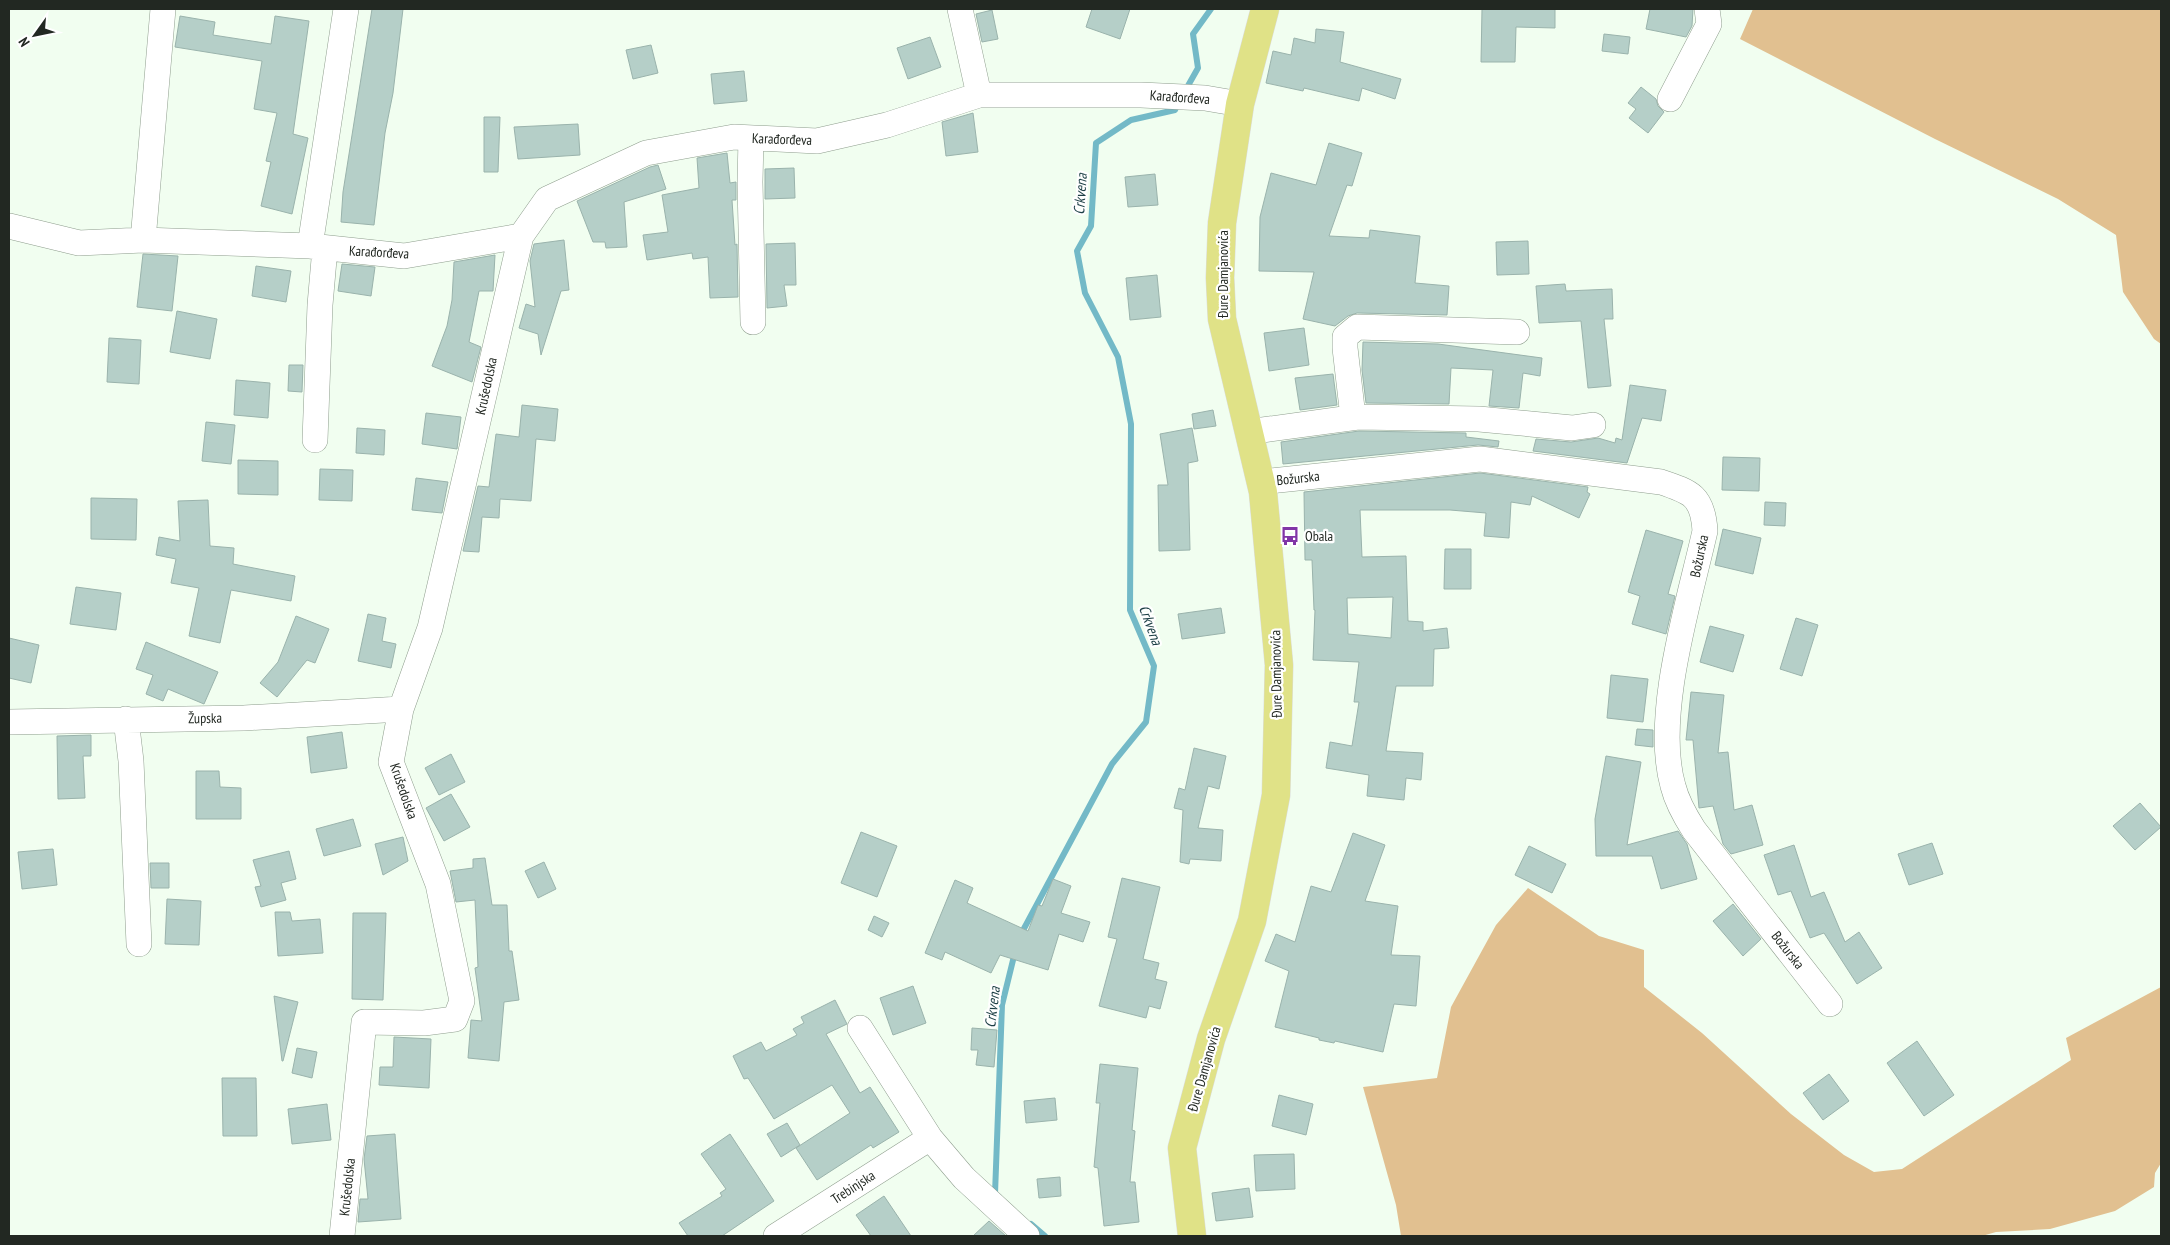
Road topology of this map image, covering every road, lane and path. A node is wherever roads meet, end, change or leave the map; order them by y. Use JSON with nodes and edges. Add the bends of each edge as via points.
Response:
{"nodes":[{"id":1,"x":163,"y":9,"type":"edge"},
{"id":2,"x":346,"y":9,"type":"edge"},
{"id":3,"x":960,"y":9,"type":"edge"},
{"id":4,"x":1265,"y":9,"type":"edge"},
{"id":5,"x":1707,"y":9,"type":"edge"},
{"id":6,"x":979,"y":95,"type":"junction"},
{"id":7,"x":1670,"y":99,"type":"dead end"},
{"id":8,"x":1240,"y":104,"type":"junction"},
{"id":9,"x":751,"y":138,"type":"junction"},
{"id":10,"x":9,"y":226,"type":"edge"},
{"id":11,"x":521,"y":236,"type":"junction"},
{"id":12,"x":143,"y":240,"type":"junction"},
{"id":13,"x":317,"y":247,"type":"junction"},
{"id":14,"x":753,"y":322,"type":"dead end"},
{"id":15,"x":1517,"y":332,"type":"dead end"},
{"id":16,"x":1352,"y":417,"type":"junction"},
{"id":17,"x":1593,"y":425,"type":"dead end"},
{"id":18,"x":1248,"y":432,"type":"junction"},
{"id":19,"x":315,"y":440,"type":"dead end"},
{"id":20,"x":1260,"y":482,"type":"junction"},
{"id":21,"x":401,"y":709,"type":"junction"},
{"id":22,"x":126,"y":719,"type":"junction"},
{"id":23,"x":9,"y":722,"type":"edge"},
{"id":24,"x":140,"y":944,"type":"dead end"},
{"id":25,"x":1830,"y":1004,"type":"dead end"},
{"id":26,"x":860,"y":1028,"type":"dead end"},
{"id":27,"x":930,"y":1138,"type":"junction"},
{"id":28,"x":342,"y":1236,"type":"edge"},
{"id":29,"x":776,"y":1236,"type":"edge"},
{"id":30,"x":1027,"y":1236,"type":"edge"},
{"id":31,"x":1192,"y":1236,"type":"edge"}],
"edges":[{"from":1,"to":12,"type":"street"},
{"from":2,"to":13,"type":"street"},
{"from":3,"to":6,"type":"street"},
{"from":4,"to":8,"type":"main road"},
{"from":5,"to":7,"type":"street","via":[[1709,24]]},
{"from":6,"to":8,"type":"street","name":"Karađorđeva","via":[[1141,95],[1205,98]]},
{"from":6,"to":9,"type":"street","name":"Karađorđeva","via":[[887,125],[817,141]]},
{"from":8,"to":18,"type":"main road","name":"Đure Damjanovića","via":[[1222,223],[1220,278],[1222,319]]},
{"from":9,"to":11,"type":"street","name":"Karađorđeva","via":[[734,137],[646,153],[547,199]]},
{"from":9,"to":14,"type":"street"},
{"from":10,"to":12,"type":"street","name":"Karađorđeva","via":[[79,242]]},
{"from":11,"to":13,"type":"street","name":"Karađorđeva","via":[[404,256]]},
{"from":11,"to":21,"type":"street","name":"Krušedolska","via":[[430,628]]},
{"from":12,"to":13,"type":"street","name":"Karađorđeva"},
{"from":13,"to":19,"type":"street","via":[[320,305]]},
{"from":15,"to":16,"type":"street","via":[[1357,327],[1345,337]]},
{"from":16,"to":17,"type":"street","via":[[1479,419],[1572,428]]},
{"from":16,"to":18,"type":"street"},
{"from":18,"to":20,"type":"main road","name":"Đure Damjanovića"},
{"from":20,"to":25,"type":"street","name":"Božurska","via":[[1480,459],[1661,482],[1694,496],[1704,516],[1705,531],[1672,676],[1668,754],[1672,785],[1694,830]]},
{"from":20,"to":31,"type":"main road","name":"Đure Damjanovića","via":[[1279,665],[1276,795],[1252,921],[1211,1039],[1182,1148]]},
{"from":21,"to":22,"type":"street","name":"Župska","via":[[244,718]]},
{"from":21,"to":28,"type":"street","name":"Krušedolska","via":[[391,762],[438,884],[462,1001],[455,1019],[364,1022]]},
{"from":22,"to":23,"type":"street","name":"Župska"},
{"from":22,"to":24,"type":"street"},
{"from":26,"to":27,"type":"street"},
{"from":27,"to":29,"type":"street","name":"Trebinjska"},
{"from":27,"to":30,"type":"street","via":[[964,1178]]}]}
